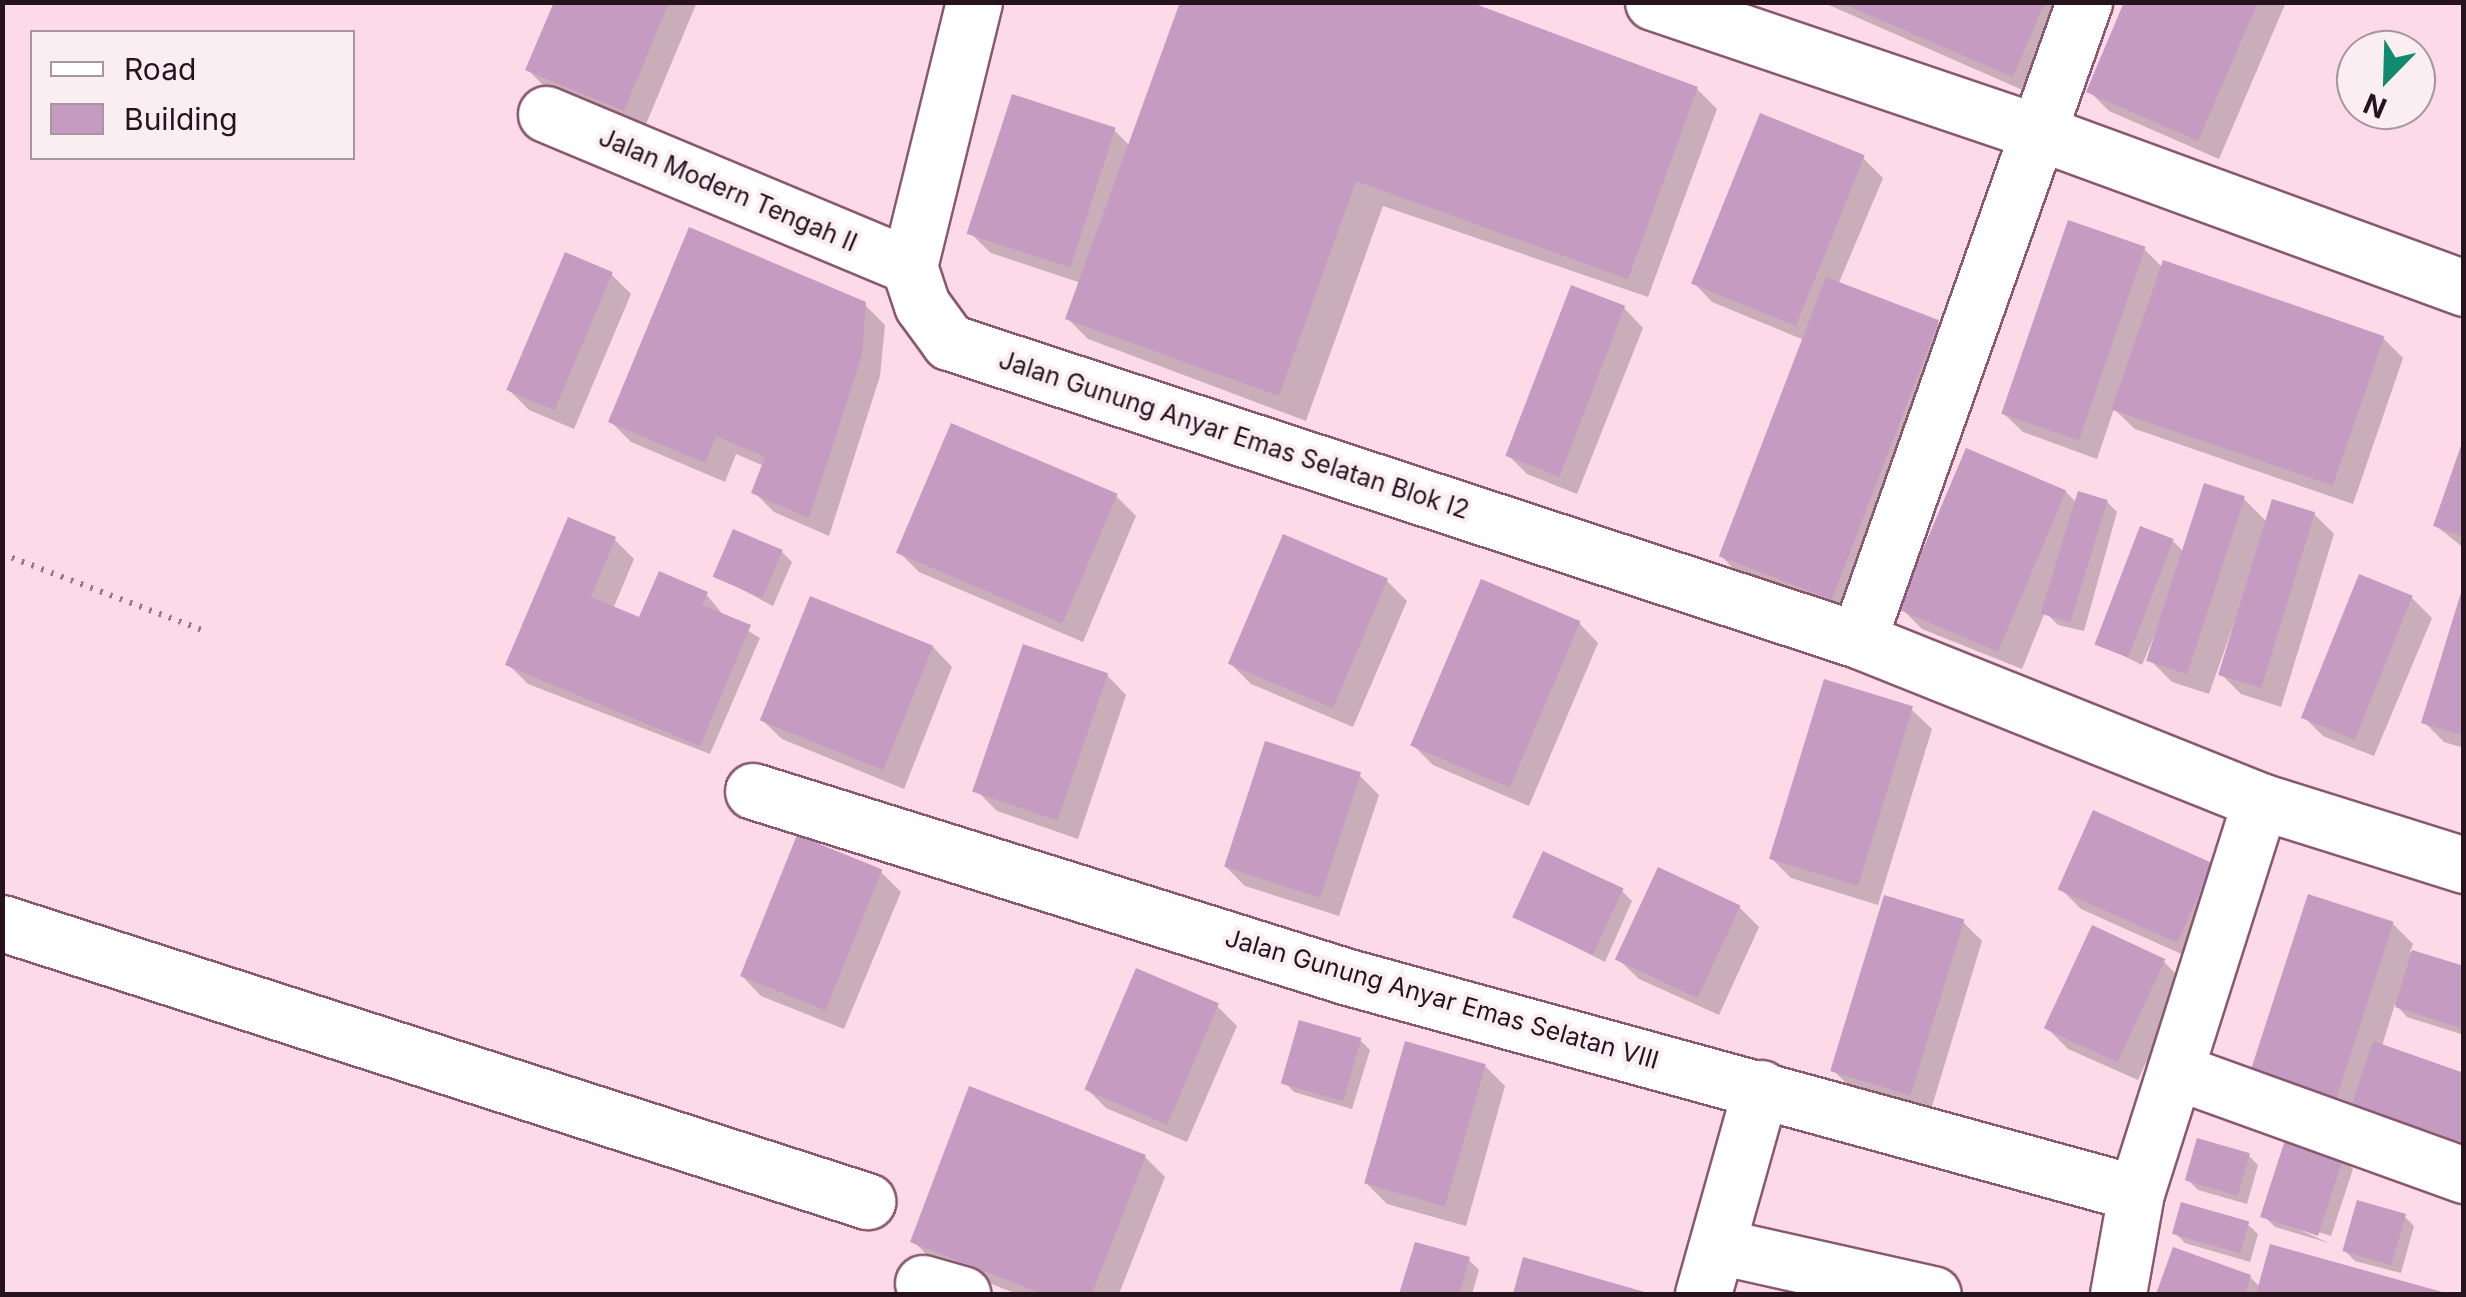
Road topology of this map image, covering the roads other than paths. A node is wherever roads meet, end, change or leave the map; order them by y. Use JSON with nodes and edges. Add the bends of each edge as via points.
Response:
{"nodes":[{"id":1,"x":974,"y":2,"type":"edge"},
{"id":2,"x":1654,"y":2,"type":"edge"},
{"id":3,"x":2084,"y":2,"type":"edge"},
{"id":4,"x":546,"y":114,"type":"dead end"},
{"id":5,"x":2035,"y":131,"type":"junction"},
{"id":6,"x":910,"y":266,"type":"junction"},
{"id":7,"x":2464,"y":288,"type":"edge"},
{"id":8,"x":1858,"y":640,"type":"junction"},
{"id":9,"x":753,"y":791,"type":"dead end"},
{"id":10,"x":2260,"y":801,"type":"junction"},
{"id":11,"x":2464,"y":866,"type":"edge"},
{"id":12,"x":2,"y":924,"type":"edge"},
{"id":13,"x":2175,"y":1071,"type":"junction"},
{"id":14,"x":1761,"y":1088,"type":"junction"},
{"id":15,"x":2464,"y":1175,"type":"edge"},
{"id":16,"x":2136,"y":1193,"type":"junction"},
{"id":17,"x":867,"y":1201,"type":"dead end"},
{"id":18,"x":1711,"y":1270,"type":"edge"},
{"id":19,"x":1933,"y":1294,"type":"edge"},
{"id":20,"x":2118,"y":1294,"type":"edge"}],
"edges":[{"from":1,"to":6,"type":"street"},
{"from":2,"to":5,"type":"street"},
{"from":3,"to":5,"type":"street"},
{"from":4,"to":6,"type":"street","name":"Jalan Modern Tengah II"},
{"from":5,"to":7,"type":"street"},
{"from":5,"to":8,"type":"street"},
{"from":6,"to":8,"type":"street","name":"Jalan Gunung Anyar Emas Selatan Blok I2","via":[[922,305],[949,342]]},
{"from":8,"to":10,"type":"street","name":"Jalan Gunung Anyar Emas Selatan Blok I2"},
{"from":9,"to":14,"type":"street","name":"Jalan Gunung Anyar Emas Selatan VIII","via":[[1348,978]]},
{"from":10,"to":11,"type":"street","name":"Jalan Gunung Anyar Emas Selatan Blok I2"},
{"from":10,"to":13,"type":"street"},
{"from":12,"to":17,"type":"street"},
{"from":13,"to":15,"type":"street"},
{"from":13,"to":16,"type":"street"},
{"from":14,"to":16,"type":"street","name":"Jalan Gunung Anyar Emas Selatan VIII"},
{"from":14,"to":18,"type":"street"},
{"from":16,"to":20,"type":"street"},
{"from":18,"to":19,"type":"street"}]}
